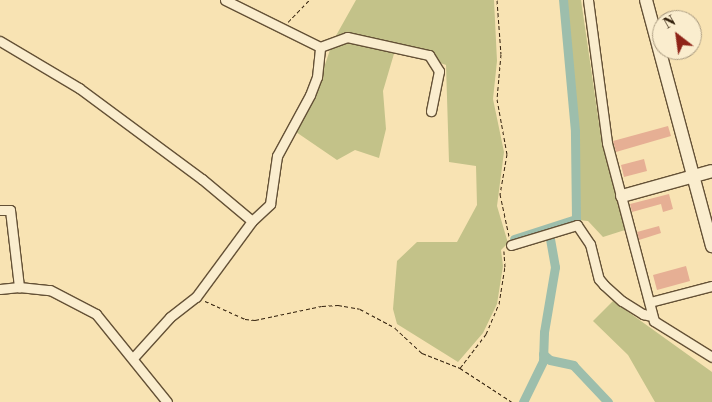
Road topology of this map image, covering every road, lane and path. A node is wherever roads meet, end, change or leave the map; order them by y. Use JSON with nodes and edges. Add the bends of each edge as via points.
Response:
{"nodes":[{"id":1,"x":225,"y":0,"type":"edge"},
{"id":2,"x":309,"y":0,"type":"edge"},
{"id":3,"x":497,"y":0,"type":"edge"},
{"id":4,"x":588,"y":0,"type":"edge"},
{"id":5,"x":646,"y":0,"type":"edge"},
{"id":6,"x":282,"y":28,"type":"junction"},
{"id":7,"x":0,"y":41,"type":"edge"},
{"id":8,"x":320,"y":47,"type":"junction"},
{"id":9,"x":431,"y":111,"type":"dead end"},
{"id":10,"x":712,"y":171,"type":"edge"},
{"id":11,"x":694,"y":176,"type":"junction"},
{"id":12,"x":622,"y":196,"type":"junction"},
{"id":13,"x":0,"y":210,"type":"edge"},
{"id":14,"x":252,"y":221,"type":"junction"},
{"id":15,"x":512,"y":245,"type":"junction"},
{"id":16,"x":712,"y":246,"type":"edge"},
{"id":17,"x":712,"y":286,"type":"edge"},
{"id":18,"x":19,"y":287,"type":"junction"},
{"id":19,"x":0,"y":289,"type":"edge"},
{"id":20,"x":196,"y":297,"type":"junction"},
{"id":21,"x":650,"y":302,"type":"junction"},
{"id":22,"x":652,"y":316,"type":"junction"},
{"id":23,"x":712,"y":357,"type":"edge"},
{"id":24,"x":133,"y":358,"type":"junction"},
{"id":25,"x":460,"y":368,"type":"junction"},
{"id":26,"x":168,"y":402,"type":"edge"},
{"id":27,"x":512,"y":402,"type":"edge"}],
"edges":[{"from":1,"to":6,"type":"street"},
{"from":2,"to":6,"type":"path"},
{"from":3,"to":15,"type":"path","via":[[501,54],[497,99],[507,154],[500,194]]},
{"from":4,"to":12,"type":"street","via":[[607,143]]},
{"from":5,"to":11,"type":"street"},
{"from":6,"to":8,"type":"street"},
{"from":7,"to":14,"type":"street","via":[[79,88],[202,179]]},
{"from":8,"to":9,"type":"street","via":[[347,37],[429,55],[439,71]]},
{"from":8,"to":14,"type":"street","via":[[319,66],[312,89],[277,156],[273,198]]},
{"from":10,"to":11,"type":"street"},
{"from":11,"to":12,"type":"street"},
{"from":11,"to":16,"type":"street"},
{"from":12,"to":21,"type":"street"},
{"from":13,"to":18,"type":"street","via":[[10,210]]},
{"from":14,"to":20,"type":"street"},
{"from":15,"to":22,"type":"street","via":[[578,225],[590,244],[599,279],[622,301]]},
{"from":15,"to":25,"type":"path","via":[[504,251],[505,268],[499,304],[486,334]]},
{"from":17,"to":21,"type":"street"},
{"from":18,"to":19,"type":"street"},
{"from":18,"to":24,"type":"street","via":[[50,290],[96,314]]},
{"from":20,"to":24,"type":"street","via":[[170,317]]},
{"from":20,"to":25,"type":"path","via":[[230,313],[255,320],[322,306],[360,309],[395,328],[422,354]]},
{"from":21,"to":22,"type":"street"},
{"from":22,"to":23,"type":"street","via":[[654,321]]},
{"from":24,"to":26,"type":"street"},
{"from":25,"to":27,"type":"path"}]}
